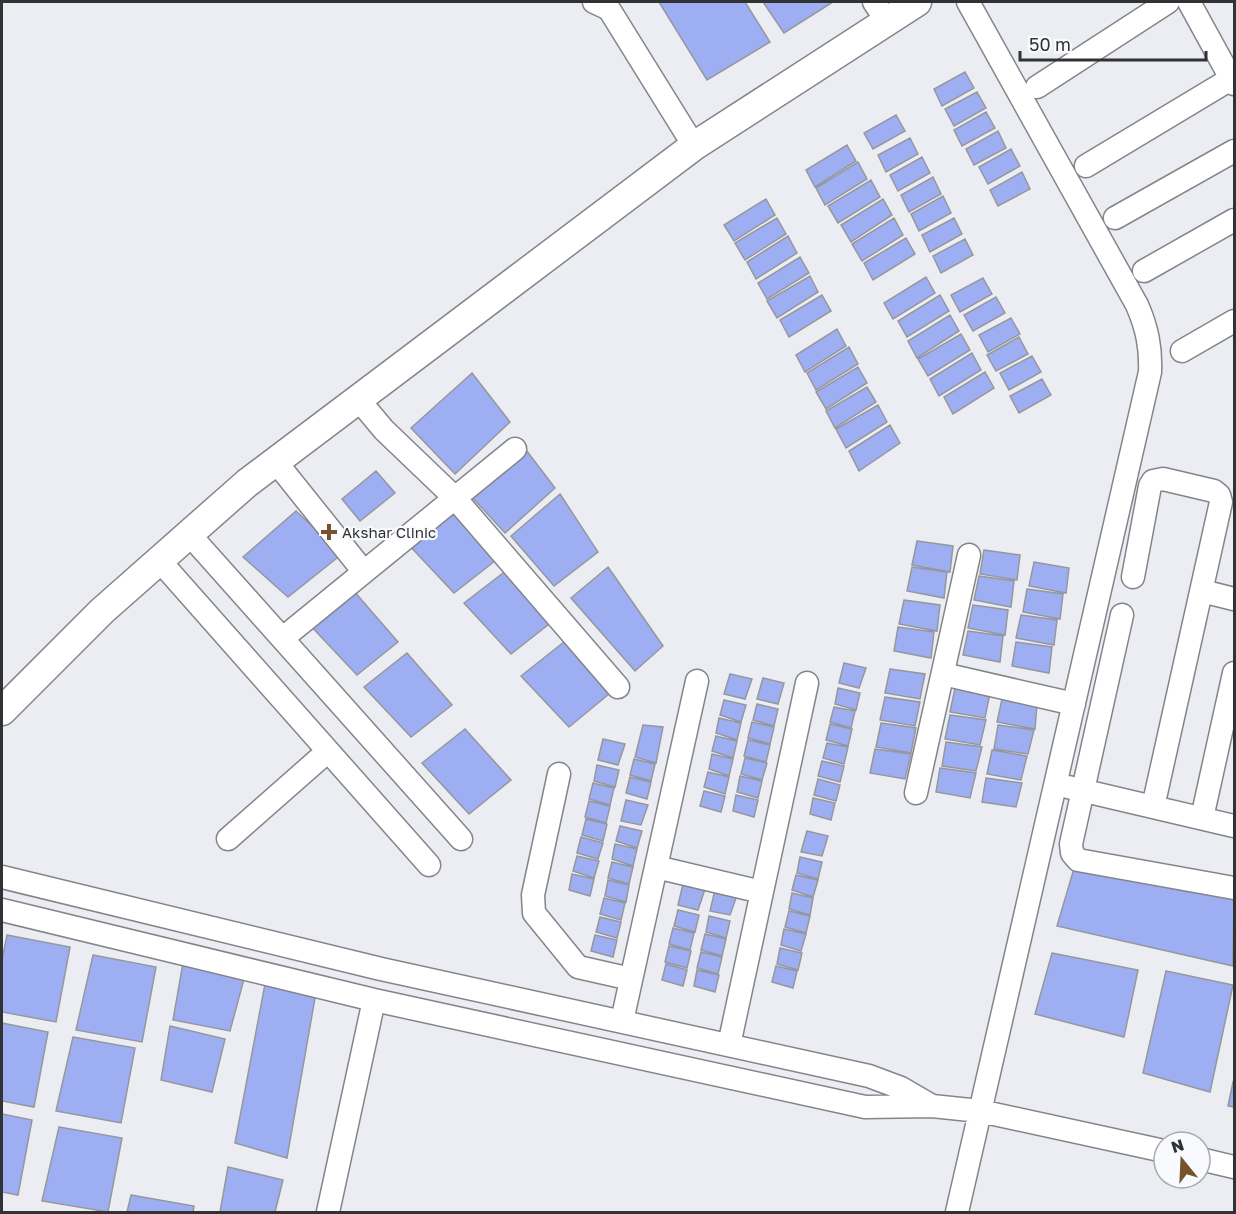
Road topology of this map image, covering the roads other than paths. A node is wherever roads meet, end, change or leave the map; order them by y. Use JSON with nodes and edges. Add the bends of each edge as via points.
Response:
{"nodes":[{"id":1,"x":594,"y":2,"type":"edge"},
{"id":2,"x":917,"y":2,"type":"edge"},
{"id":3,"x":968,"y":2,"type":"edge"},
{"id":4,"x":1168,"y":2,"type":"edge"},
{"id":5,"x":1189,"y":2,"type":"edge"},
{"id":6,"x":880,"y":11,"type":"edge"},
{"id":7,"x":1234,"y":80,"type":"edge"},
{"id":8,"x":1037,"y":87,"type":"dead end"},
{"id":9,"x":694,"y":146,"type":"junction"},
{"id":10,"x":1234,"y":151,"type":"edge"},
{"id":11,"x":1086,"y":166,"type":"dead end"},
{"id":12,"x":1115,"y":218,"type":"dead end"},
{"id":13,"x":1234,"y":220,"type":"edge"},
{"id":14,"x":1144,"y":271,"type":"dead end"},
{"id":15,"x":1234,"y":321,"type":"edge"},
{"id":16,"x":1182,"y":351,"type":"dead end"},
{"id":17,"x":358,"y":399,"type":"junction"},
{"id":18,"x":514,"y":449,"type":"dead end"},
{"id":19,"x":276,"y":462,"type":"junction"},
{"id":20,"x":454,"y":498,"type":"junction"},
{"id":21,"x":189,"y":534,"type":"junction"},
{"id":22,"x":969,"y":555,"type":"dead end"},
{"id":23,"x":159,"y":560,"type":"junction"},
{"id":24,"x":364,"y":572,"type":"junction"},
{"id":25,"x":1132,"y":577,"type":"dead end"},
{"id":26,"x":1202,"y":591,"type":"junction"},
{"id":27,"x":1234,"y":598,"type":"edge"},
{"id":28,"x":1122,"y":615,"type":"dead end"},
{"id":29,"x":283,"y":638,"type":"junction"},
{"id":30,"x":1234,"y":673,"type":"edge"},
{"id":31,"x":943,"y":674,"type":"junction"},
{"id":32,"x":697,"y":681,"type":"dead end"},
{"id":33,"x":807,"y":683,"type":"dead end"},
{"id":34,"x":618,"y":687,"type":"dead end"},
{"id":35,"x":1074,"y":704,"type":"junction"},
{"id":36,"x":2,"y":711,"type":"edge"},
{"id":37,"x":328,"y":751,"type":"junction"},
{"id":38,"x":560,"y":774,"type":"dead end"},
{"id":39,"x":1055,"y":784,"type":"junction"},
{"id":40,"x":1082,"y":790,"type":"junction"},
{"id":41,"x":916,"y":793,"type":"dead end"},
{"id":42,"x":1153,"y":807,"type":"junction"},
{"id":43,"x":1202,"y":818,"type":"junction"},
{"id":44,"x":1234,"y":826,"type":"edge"},
{"id":45,"x":228,"y":839,"type":"dead end"},
{"id":46,"x":461,"y":839,"type":"dead end"},
{"id":47,"x":429,"y":865,"type":"dead end"},
{"id":48,"x":656,"y":867,"type":"junction"},
{"id":49,"x":2,"y":877,"type":"edge"},
{"id":50,"x":1234,"y":888,"type":"edge"},
{"id":51,"x":762,"y":892,"type":"junction"},
{"id":52,"x":2,"y":910,"type":"edge"},
{"id":53,"x":631,"y":979,"type":"junction"},
{"id":54,"x":374,"y":1000,"type":"junction"},
{"id":55,"x":622,"y":1021,"type":"junction"},
{"id":56,"x":729,"y":1045,"type":"junction"},
{"id":57,"x":932,"y":1106,"type":"junction"},
{"id":58,"x":980,"y":1111,"type":"junction"},
{"id":59,"x":1152,"y":1148,"type":"edge"},
{"id":60,"x":1212,"y":1162,"type":"edge"},
{"id":61,"x":1234,"y":1167,"type":"edge"},
{"id":62,"x":328,"y":1212,"type":"edge"},
{"id":63,"x":957,"y":1212,"type":"edge"}],
"edges":[{"from":1,"to":9,"type":"street","via":[[609,9]]},
{"from":2,"to":6,"type":"street"},
{"from":3,"to":35,"type":"street","via":[[1137,305],[1150,342],[1150,372]]},
{"from":4,"to":8,"type":"street"},
{"from":5,"to":7,"type":"street"},
{"from":6,"to":9,"type":"street"},
{"from":7,"to":11,"type":"street"},
{"from":9,"to":17,"type":"street"},
{"from":10,"to":12,"type":"street"},
{"from":13,"to":14,"type":"street"},
{"from":15,"to":16,"type":"street"},
{"from":17,"to":19,"type":"street"},
{"from":17,"to":20,"type":"street"},
{"from":18,"to":20,"type":"street"},
{"from":19,"to":21,"type":"street"},
{"from":19,"to":24,"type":"street"},
{"from":20,"to":24,"type":"street"},
{"from":20,"to":34,"type":"street"},
{"from":21,"to":23,"type":"street"},
{"from":21,"to":29,"type":"street"},
{"from":22,"to":31,"type":"street"},
{"from":23,"to":36,"type":"street"},
{"from":23,"to":37,"type":"street"},
{"from":24,"to":29,"type":"street"},
{"from":25,"to":26,"type":"street","via":[[1150,486],[1163,479],[1219,495],[1221,502]]},
{"from":26,"to":27,"type":"street"},
{"from":26,"to":42,"type":"street"},
{"from":28,"to":40,"type":"street"},
{"from":29,"to":46,"type":"street"},
{"from":30,"to":43,"type":"street"},
{"from":31,"to":35,"type":"street"},
{"from":31,"to":41,"type":"street"},
{"from":32,"to":48,"type":"street"},
{"from":33,"to":51,"type":"street"},
{"from":35,"to":39,"type":"street"},
{"from":37,"to":45,"type":"street"},
{"from":37,"to":47,"type":"street"},
{"from":38,"to":53,"type":"street","via":[[533,895],[534,913],[578,967]]},
{"from":39,"to":40,"type":"street"},
{"from":39,"to":58,"type":"street"},
{"from":40,"to":42,"type":"street"},
{"from":40,"to":50,"type":"street","via":[[1071,844],[1078,860]]},
{"from":42,"to":43,"type":"street"},
{"from":43,"to":44,"type":"street"},
{"from":48,"to":51,"type":"street"},
{"from":48,"to":53,"type":"street"},
{"from":49,"to":55,"type":"street","via":[[381,969]]},
{"from":51,"to":56,"type":"street"},
{"from":52,"to":54,"type":"street"},
{"from":53,"to":55,"type":"street"},
{"from":54,"to":57,"type":"street","via":[[866,1107]]},
{"from":54,"to":62,"type":"street"},
{"from":55,"to":56,"type":"street"},
{"from":56,"to":57,"type":"street","via":[[869,1076]]},
{"from":57,"to":58,"type":"street"},
{"from":58,"to":59,"type":"street"},
{"from":58,"to":63,"type":"street"},
{"from":60,"to":61,"type":"street"}]}
